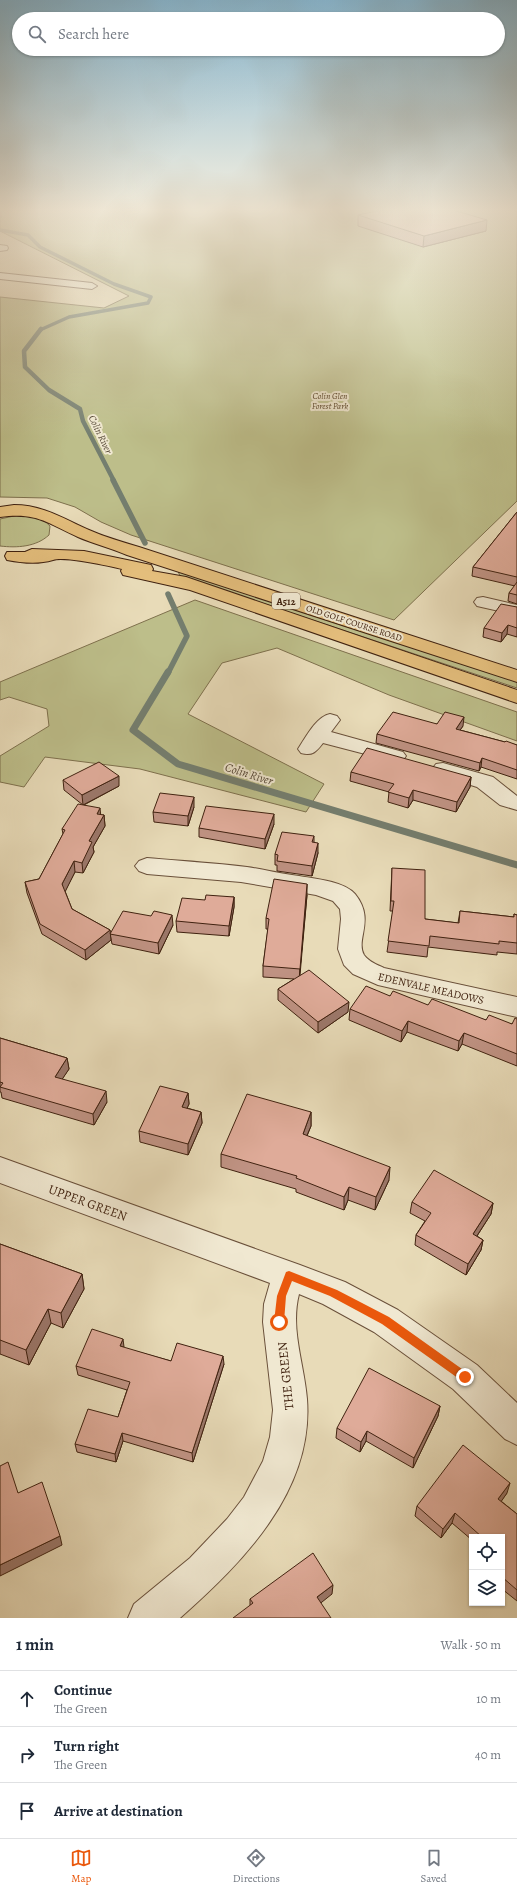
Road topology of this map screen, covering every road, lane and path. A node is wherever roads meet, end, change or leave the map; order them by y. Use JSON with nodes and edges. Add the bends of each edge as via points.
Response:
{"nodes":[{"id":1,"x":87,"y":286,"type":"edge"},
{"id":2,"x":92,"y":286,"type":"dead end"},
{"id":3,"x":0,"y":512,"type":"edge"},
{"id":4,"x":57,"y":519,"type":"junction"},
{"id":5,"x":32,"y":554,"type":"junction"},
{"id":6,"x":5,"y":557,"type":"edge"},
{"id":7,"x":190,"y":586,"type":"junction"},
{"id":8,"x":483,"y":602,"type":"dead end"},
{"id":9,"x":517,"y":610,"type":"edge"},
{"id":10,"x":517,"y":676,"type":"edge"},
{"id":11,"x":517,"y":697,"type":"edge"},
{"id":12,"x":319,"y":735,"type":"dead end"},
{"id":13,"x":517,"y":803,"type":"edge"},
{"id":14,"x":147,"y":866,"type":"dead end"},
{"id":15,"x":517,"y":1007,"type":"edge"},
{"id":16,"x":0,"y":1170,"type":"edge"},
{"id":17,"x":289,"y":1275,"type":"junction"},
{"id":18,"x":517,"y":1427,"type":"edge"},
{"id":19,"x":148,"y":1618,"type":"edge"}],
"edges":[{"from":1,"to":2,"type":"street"},
{"from":3,"to":4,"type":"highway","number":"A512","via":[[35,511]]},
{"from":4,"to":5,"type":"highway","number":"A512","via":[[63,526],[59,540]]},
{"from":4,"to":10,"type":"highway","name":"OLD GOLF COURSE ROAD","number":"A512","via":[[86,534],[133,551]]},
{"from":5,"to":6,"type":"highway","number":"A512"},
{"from":5,"to":7,"type":"highway","name":"OLD GOLF COURSE ROAD","number":"A512","via":[[84,556],[120,562],[152,570]]},
{"from":6,"to":7,"type":"highway","name":"OLD GOLF COURSE ROAD","number":"A512","via":[[73,560],[119,568]]},
{"from":7,"to":11,"type":"highway","name":"OLD GOLF COURSE ROAD","number":"A512"},
{"from":8,"to":9,"type":"street"},
{"from":12,"to":13,"type":"street","via":[[485,782],[508,800]]},
{"from":14,"to":15,"type":"street","name":"EDENVALE MEADOWS","via":[[240,874],[338,892],[350,904],[353,915],[350,948],[352,956],[355,963],[366,971],[378,976]]},
{"from":16,"to":17,"type":"street","name":"UPPER GREEN"},
{"from":17,"to":18,"type":"street","via":[[334,1293],[386,1320],[465,1377]]},
{"from":17,"to":19,"type":"street","name":"THE GREEN","via":[[282,1296],[279,1322],[290,1410],[288,1439],[276,1475],[260,1507],[237,1538],[201,1574]]}]}
